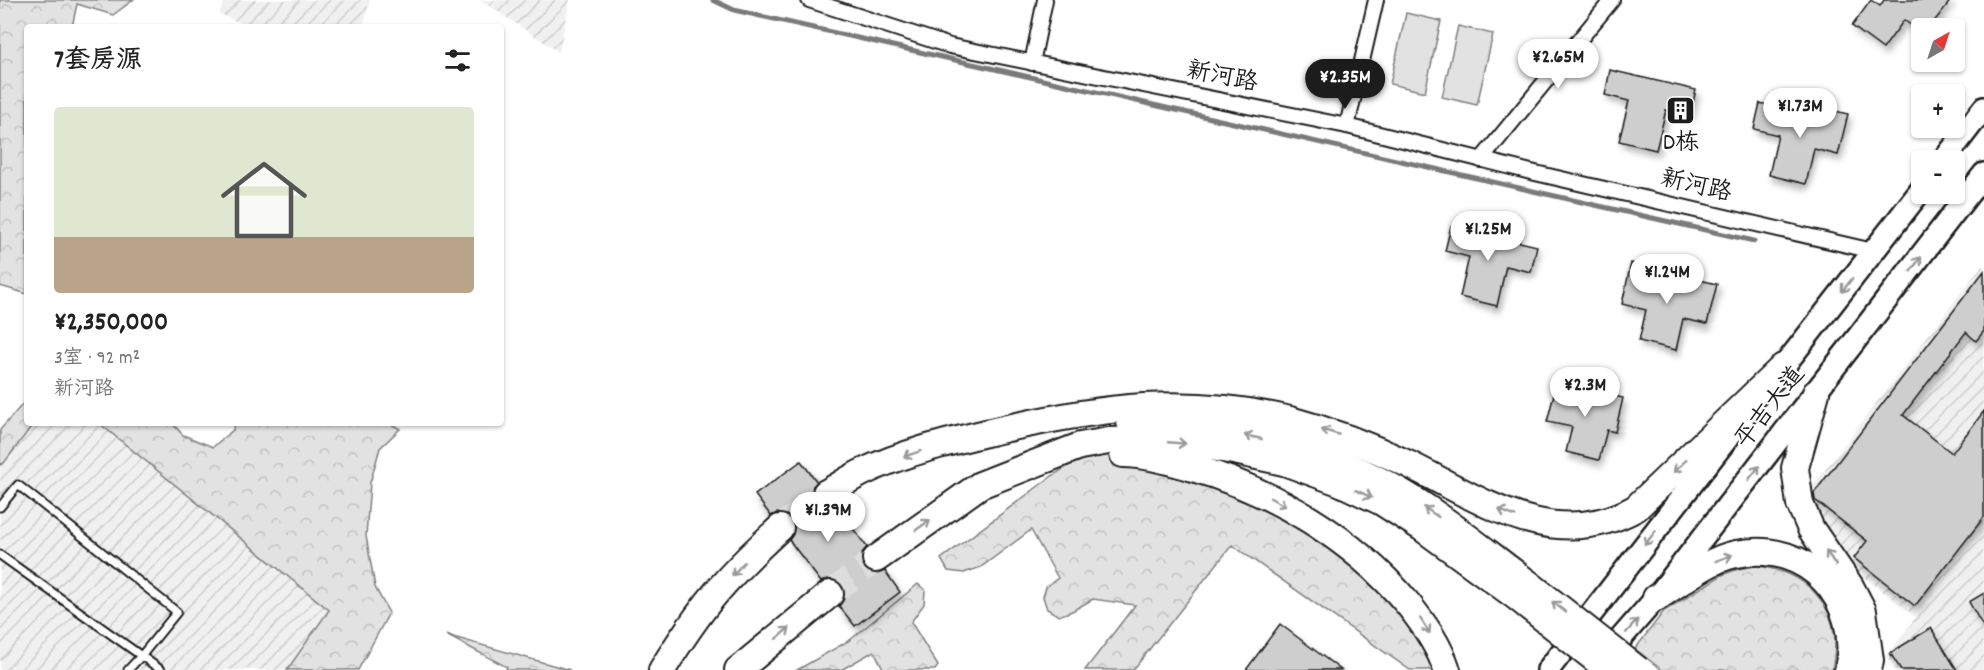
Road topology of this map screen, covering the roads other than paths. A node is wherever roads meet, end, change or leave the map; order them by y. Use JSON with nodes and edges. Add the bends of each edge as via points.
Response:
{"nodes":[{"id":1,"x":809,"y":0,"type":"edge"},
{"id":2,"x":1045,"y":0,"type":"edge"},
{"id":3,"x":1376,"y":0,"type":"edge"},
{"id":4,"x":1612,"y":0,"type":"edge"},
{"id":5,"x":1032,"y":63,"type":"junction"},
{"id":6,"x":1983,"y":108,"type":"edge"},
{"id":7,"x":1347,"y":126,"type":"junction"},
{"id":8,"x":1952,"y":150,"type":"edge"},
{"id":9,"x":1481,"y":160,"type":"junction"},
{"id":10,"x":1984,"y":174,"type":"edge"},
{"id":11,"x":1911,"y":203,"type":"edge"},
{"id":12,"x":1873,"y":251,"type":"junction"},
{"id":13,"x":1783,"y":367,"type":"junction"},
{"id":14,"x":1816,"y":393,"type":"junction"},
{"id":15,"x":949,"y":442,"type":"junction"},
{"id":16,"x":980,"y":485,"type":"junction"},
{"id":17,"x":826,"y":494,"type":"tunnel mouth"},
{"id":18,"x":0,"y":507,"type":"edge"},
{"id":19,"x":780,"y":528,"type":"tunnel mouth"},
{"id":20,"x":0,"y":555,"type":"edge"},
{"id":21,"x":876,"y":559,"type":"tunnel mouth"},
{"id":22,"x":1524,"y":591,"type":"junction"},
{"id":23,"x":830,"y":594,"type":"tunnel mouth"},
{"id":24,"x":1656,"y":598,"type":"junction"},
{"id":25,"x":142,"y":655,"type":"junction"},
{"id":26,"x":128,"y":670,"type":"edge"},
{"id":27,"x":161,"y":670,"type":"edge"},
{"id":28,"x":662,"y":670,"type":"edge"},
{"id":29,"x":738,"y":670,"type":"edge"},
{"id":30,"x":1446,"y":670,"type":"edge"},
{"id":31,"x":1548,"y":670,"type":"edge"},
{"id":32,"x":1594,"y":670,"type":"edge"},
{"id":33,"x":1609,"y":670,"type":"edge"},
{"id":34,"x":1638,"y":670,"type":"edge"},
{"id":35,"x":1848,"y":670,"type":"edge"},
{"id":36,"x":1868,"y":670,"type":"edge"}],
"edges":[{"from":1,"to":5,"type":"street","name":"新河路","via":[[950,46]]},
{"from":2,"to":5,"type":"street"},
{"from":3,"to":7,"type":"street"},
{"from":4,"to":9,"type":"street"},
{"from":5,"to":7,"type":"street","name":"新河路"},
{"from":6,"to":8,"type":"main road"},
{"from":7,"to":9,"type":"street","name":"新河路"},
{"from":9,"to":12,"type":"street","name":"新河路"},
{"from":14,"to":10,"type":"main road","name":"平吉大道","one_way":true},
{"from":11,"to":12,"type":"main road","name":"平吉大道"},
{"from":12,"to":13,"type":"main road","name":"平吉大道","one_way":true},
{"from":13,"to":15,"type":"highway","one_way":true,"via":[[1636,508],[1593,524],[1543,524],[1510,515],[1350,438],[1290,420],[1207,406],[1114,408]]},
{"from":13,"to":31,"type":"main road","name":"平吉大道","one_way":true},
{"from":24,"to":14,"type":"main road","name":"平吉大道","one_way":true},
{"from":36,"to":14,"type":"highway","one_way":true,"via":[[1863,611],[1800,504],[1795,468]]},
{"from":15,"to":17,"type":"highway","one_way":true,"via":[[861,473]]},
{"from":22,"to":15,"type":"highway","one_way":true,"via":[[1432,512],[1346,465],[1289,445],[1204,427],[1141,422]]},
{"from":21,"to":16,"type":"highway","one_way":true},
{"from":16,"to":22,"type":"highway","one_way":true,"via":[[1080,446],[1109,441],[1201,445],[1239,452],[1284,462],[1382,502]]},
{"from":16,"to":30,"type":"highway","one_way":true,"via":[[1088,455],[1128,454],[1213,473],[1303,516],[1369,563],[1423,621]]},
{"from":18,"to":25,"type":"lane","via":[[18,485],[177,612]]},
{"from":19,"to":28,"type":"highway","one_way":true,"via":[[714,595]]},
{"from":20,"to":25,"type":"lane"},
{"from":22,"to":33,"type":"highway","bridge":true},
{"from":34,"to":22,"type":"highway","one_way":true,"bridge":true},
{"from":29,"to":23,"type":"highway","one_way":true},
{"from":32,"to":24,"type":"main road","name":"平吉大道","one_way":true},
{"from":24,"to":35,"type":"highway","one_way":true,"via":[[1734,554],[1754,551],[1794,559],[1811,568],[1839,598],[1851,636]]},
{"from":25,"to":26,"type":"lane"},
{"from":25,"to":27,"type":"lane"}]}
